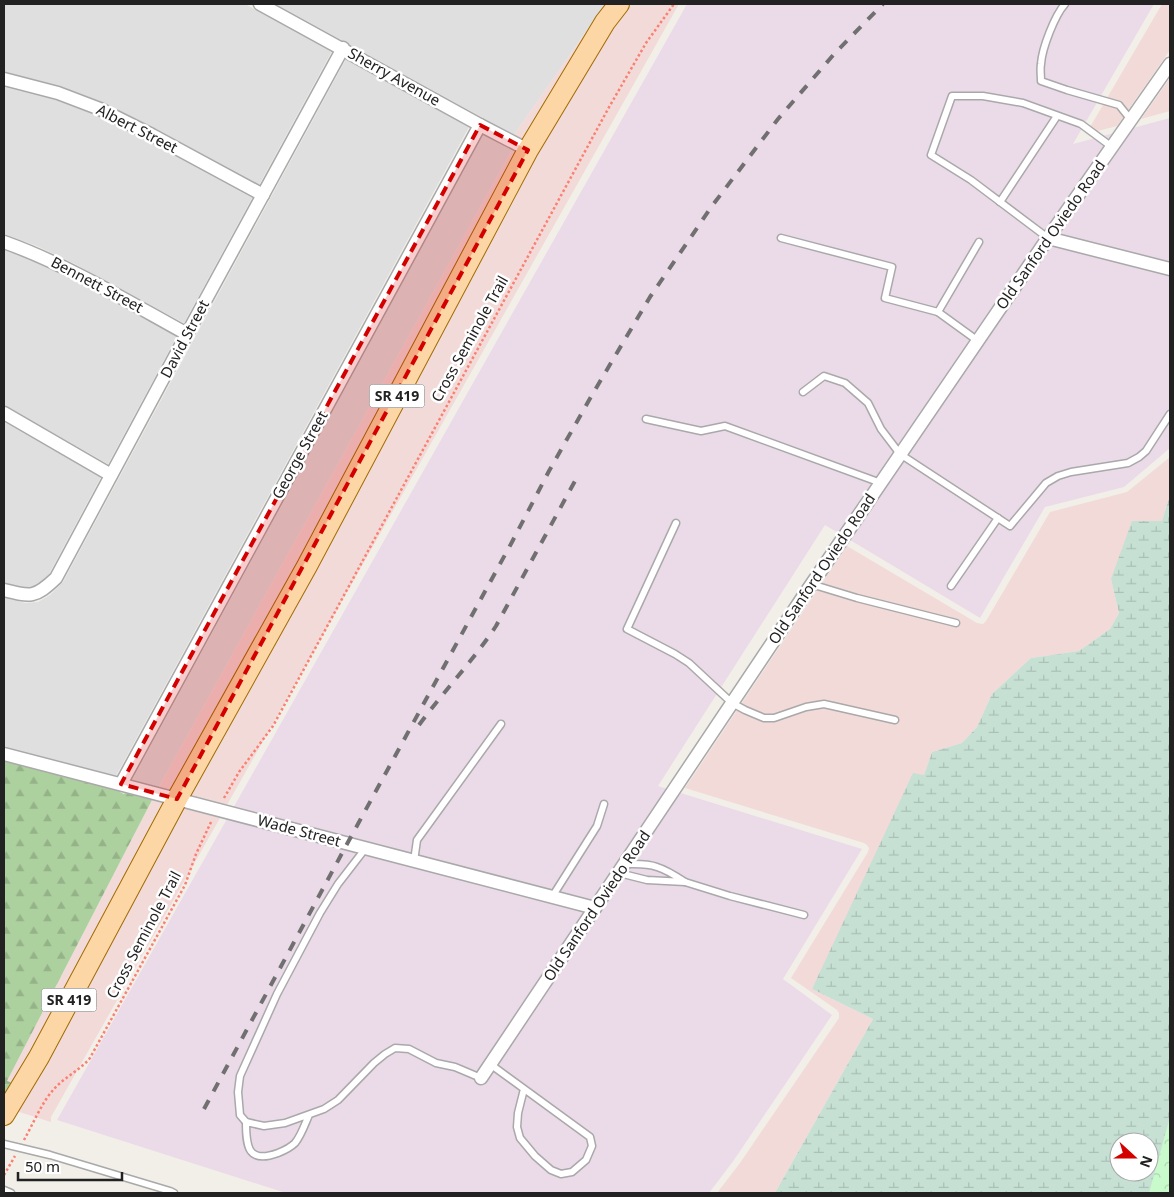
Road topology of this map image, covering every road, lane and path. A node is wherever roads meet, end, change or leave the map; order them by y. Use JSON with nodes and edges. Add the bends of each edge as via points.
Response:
{"nodes":[{"id":1,"x":260,"y":4,"type":"edge"},
{"id":2,"x":619,"y":4,"type":"edge"},
{"id":3,"x":674,"y":4,"type":"edge"},
{"id":4,"x":1066,"y":4,"type":"edge"},
{"id":5,"x":343,"y":48,"type":"junction"},
{"id":6,"x":1170,"y":64,"type":"edge"},
{"id":7,"x":4,"y":79,"type":"edge"},
{"id":8,"x":1057,"y":116,"type":"junction"},
{"id":9,"x":1131,"y":120,"type":"junction"},
{"id":10,"x":480,"y":125,"type":"junction"},
{"id":11,"x":1112,"y":147,"type":"junction"},
{"id":12,"x":528,"y":150,"type":"junction"},
{"id":13,"x":263,"y":195,"type":"junction"},
{"id":14,"x":1000,"y":202,"type":"junction"},
{"id":15,"x":781,"y":238,"type":"dead end"},
{"id":16,"x":1048,"y":238,"type":"junction"},
{"id":17,"x":4,"y":242,"type":"edge"},
{"id":18,"x":979,"y":242,"type":"dead end"},
{"id":19,"x":1170,"y":269,"type":"edge"},
{"id":20,"x":938,"y":312,"type":"junction"},
{"id":21,"x":187,"y":334,"type":"junction"},
{"id":22,"x":978,"y":341,"type":"junction"},
{"id":23,"x":803,"y":392,"type":"dead end"},
{"id":24,"x":4,"y":413,"type":"edge"},
{"id":25,"x":1170,"y":414,"type":"edge"},
{"id":26,"x":646,"y":419,"type":"dead end"},
{"id":27,"x":900,"y":454,"type":"junction"},
{"id":28,"x":112,"y":474,"type":"junction"},
{"id":29,"x":881,"y":483,"type":"junction"},
{"id":30,"x":998,"y":518,"type":"junction"},
{"id":31,"x":676,"y":523,"type":"dead end"},
{"id":32,"x":811,"y":584,"type":"junction"},
{"id":33,"x":952,"y":586,"type":"dead end"},
{"id":34,"x":4,"y":590,"type":"edge"},
{"id":35,"x":956,"y":623,"type":"dead end"},
{"id":36,"x":732,"y":703,"type":"junction"},
{"id":37,"x":895,"y":720,"type":"dead end"},
{"id":38,"x":501,"y":724,"type":"dead end"},
{"id":39,"x":4,"y":754,"type":"edge"},
{"id":40,"x":121,"y":784,"type":"junction"},
{"id":41,"x":228,"y":790,"type":"dead end"},
{"id":42,"x":178,"y":799,"type":"junction"},
{"id":43,"x":604,"y":804,"type":"dead end"},
{"id":44,"x":209,"y":825,"type":"dead end"},
{"id":45,"x":365,"y":848,"type":"junction"},
{"id":46,"x":414,"y":861,"type":"junction"},
{"id":47,"x":622,"y":868,"type":"junction"},
{"id":48,"x":686,"y":882,"type":"junction"},
{"id":49,"x":552,"y":897,"type":"junction"},
{"id":50,"x":595,"y":908,"type":"junction"},
{"id":51,"x":804,"y":915,"type":"dead end"},
{"id":52,"x":490,"y":1064,"type":"junction"},
{"id":53,"x":481,"y":1078,"type":"joint"},
{"id":54,"x":524,"y":1089,"type":"junction"},
{"id":55,"x":4,"y":1115,"type":"edge"},
{"id":56,"x":309,"y":1115,"type":"junction"},
{"id":57,"x":35,"y":1120,"type":"dead end"},
{"id":58,"x":246,"y":1122,"type":"junction"},
{"id":59,"x":4,"y":1144,"type":"edge"},
{"id":60,"x":4,"y":1190,"type":"edge"},
{"id":61,"x":11,"y":1193,"type":"edge"},
{"id":62,"x":174,"y":1193,"type":"edge"}],
"edges":[{"from":1,"to":5,"type":"street","name":"Sherry Avenue"},
{"from":2,"to":12,"type":"main road","number":"SR 419"},
{"from":3,"to":41,"type":"path","name":"Cross Seminole Trail","via":[[646,43],[608,109],[273,726]]},
{"from":4,"to":9,"type":"lane","via":[[1048,36],[1041,63],[1041,81],[1119,105]]},
{"from":5,"to":10,"type":"street","name":"Sherry Avenue"},
{"from":5,"to":13,"type":"street","name":"David Street"},
{"from":6,"to":9,"type":"street","name":"Old Sanford Oviedo Road"},
{"from":7,"to":13,"type":"street","name":"Albert Street","via":[[58,93],[100,109]]},
{"from":8,"to":11,"type":"lane","via":[[1082,124]]},
{"from":8,"to":14,"type":"lane"},
{"from":8,"to":14,"type":"lane","via":[[1023,103],[983,96],[952,96],[931,155]]},
{"from":9,"to":11,"type":"street","name":"Old Sanford Oviedo Road"},
{"from":10,"to":12,"type":"street","name":"Sherry Avenue"},
{"from":10,"to":40,"type":"street","name":"George Street"},
{"from":11,"to":16,"type":"street","name":"Old Sanford Oviedo Road"},
{"from":12,"to":42,"type":"main road","number":"SR 419"},
{"from":13,"to":21,"type":"street","name":"David Street"},
{"from":14,"to":16,"type":"lane"},
{"from":15,"to":20,"type":"lane","via":[[892,267],[885,298]]},
{"from":16,"to":19,"type":"street"},
{"from":16,"to":22,"type":"street","name":"Old Sanford Oviedo Road"},
{"from":17,"to":21,"type":"street","name":"Bennett Street","via":[[72,270]]},
{"from":18,"to":20,"type":"lane"},
{"from":20,"to":22,"type":"lane"},
{"from":21,"to":28,"type":"street","name":"David Street"},
{"from":22,"to":27,"type":"street","name":"Old Sanford Oviedo Road"},
{"from":23,"to":27,"type":"lane","via":[[824,376],[845,383],[868,403],[881,429]]},
{"from":24,"to":28,"type":"street"},
{"from":25,"to":30,"type":"lane","via":[[1139,457],[1128,463],[1058,476],[1046,483],[1010,526]]},
{"from":26,"to":29,"type":"lane","via":[[702,431],[725,426]]},
{"from":27,"to":29,"type":"street","name":"Old Sanford Oviedo Road"},
{"from":27,"to":30,"type":"lane"},
{"from":28,"to":34,"type":"street","name":"David Street","via":[[56,578],[34,595]]},
{"from":29,"to":32,"type":"street","name":"Old Sanford Oviedo Road"},
{"from":30,"to":33,"type":"lane"},
{"from":31,"to":36,"type":"lane","via":[[627,629],[689,663]]},
{"from":32,"to":35,"type":"lane"},
{"from":32,"to":36,"type":"street","name":"Old Sanford Oviedo Road"},
{"from":36,"to":37,"type":"lane","via":[[764,718],[824,704]]},
{"from":36,"to":47,"type":"street","name":"Old Sanford Oviedo Road"},
{"from":38,"to":46,"type":"lane","via":[[417,840]]},
{"from":39,"to":40,"type":"street","name":"Wade Street"},
{"from":40,"to":42,"type":"street","name":"Wade Street"},
{"from":42,"to":45,"type":"street","name":"Wade Street"},
{"from":42,"to":55,"type":"main road","number":"SR 419","via":[[44,1048]]},
{"from":43,"to":49,"type":"lane","via":[[597,826]]},
{"from":44,"to":57,"type":"path","name":"Cross Seminole Trail","via":[[181,893],[90,1058],[55,1088]]},
{"from":45,"to":46,"type":"street","name":"Wade Street"},
{"from":45,"to":58,"type":"lane","via":[[320,912],[277,994],[240,1076],[240,1115]]},
{"from":46,"to":49,"type":"street","name":"Wade Street"},
{"from":47,"to":48,"type":"lane","via":[[647,880]]},
{"from":47,"to":48,"type":"lane","via":[[650,865]]},
{"from":47,"to":50,"type":"street","name":"Old Sanford Oviedo Road"},
{"from":48,"to":51,"type":"lane"},
{"from":49,"to":50,"type":"street","name":"Wade Street"},
{"from":50,"to":52,"type":"street","name":"Old Sanford Oviedo Road"},
{"from":52,"to":53,"type":"street","name":"Old Sanford Oviedo Road"},
{"from":52,"to":54,"type":"lane"},
{"from":53,"to":56,"type":"lane","via":[[409,1049],[395,1048],[374,1063],[338,1100]]},
{"from":54,"to":54,"type":"lane","via":[[590,1137],[592,1146],[586,1160],[572,1172],[561,1174],[550,1170],[520,1138],[518,1113]]},
{"from":56,"to":58,"type":"lane","via":[[264,1126]]},
{"from":56,"to":58,"type":"lane","via":[[294,1144],[271,1156],[254,1155],[248,1148]]},
{"from":59,"to":62,"type":"lane"},
{"from":60,"to":61,"type":"lane"}]}
